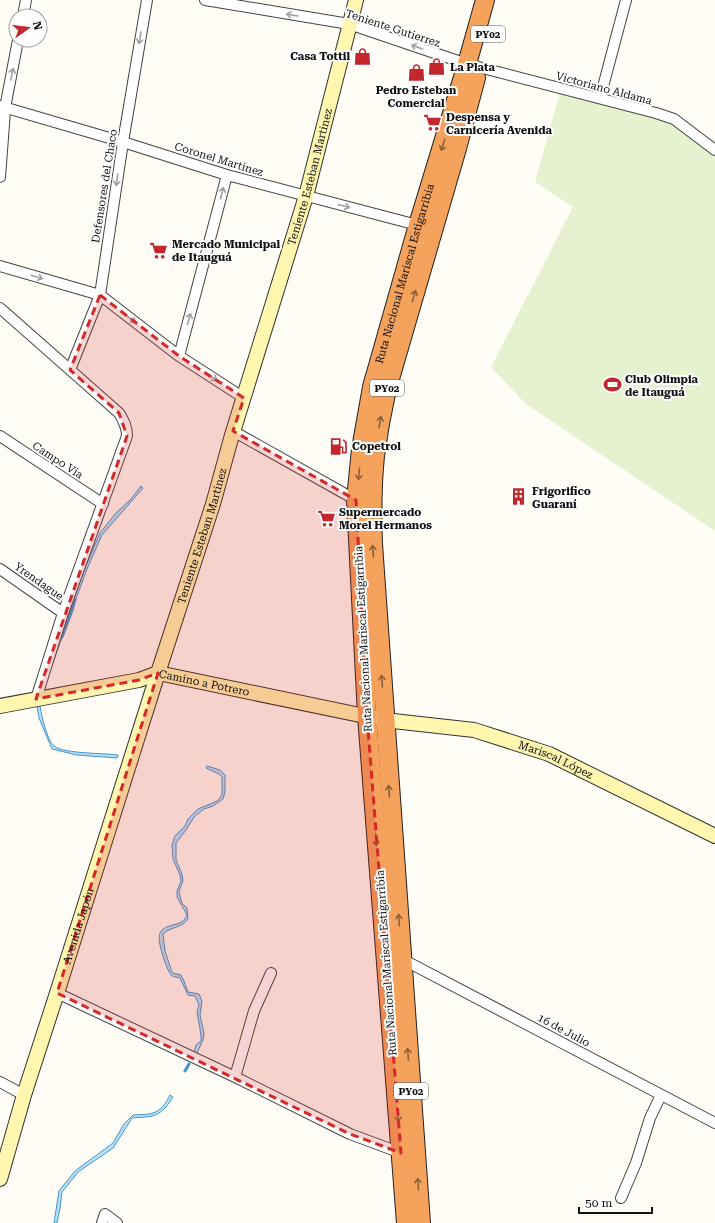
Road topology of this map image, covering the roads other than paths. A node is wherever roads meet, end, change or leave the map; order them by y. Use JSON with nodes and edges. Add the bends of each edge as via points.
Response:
{"nodes":[{"id":1,"x":147,"y":0,"type":"edge"},
{"id":2,"x":205,"y":0,"type":"edge"},
{"id":3,"x":356,"y":0,"type":"edge"},
{"id":4,"x":485,"y":0,"type":"edge"},
{"id":5,"x":497,"y":0,"type":"edge"},
{"id":6,"x":626,"y":0,"type":"edge"},
{"id":7,"x":349,"y":24,"type":"junction"},
{"id":8,"x":16,"y":48,"type":"edge"},
{"id":9,"x":473,"y":66,"type":"junction"},
{"id":10,"x":600,"y":98,"type":"junction"},
{"id":11,"x":3,"y":107,"type":"edge"},
{"id":12,"x":0,"y":119,"type":"edge"},
{"id":13,"x":123,"y":142,"type":"junction"},
{"id":14,"x":715,"y":150,"type":"edge"},
{"id":15,"x":227,"y":175,"type":"junction"},
{"id":16,"x":0,"y":177,"type":"edge"},
{"id":17,"x":306,"y":196,"type":"junction"},
{"id":18,"x":426,"y":227,"type":"junction"},
{"id":19,"x":0,"y":266,"type":"edge"},
{"id":20,"x":100,"y":295,"type":"junction"},
{"id":21,"x":0,"y":308,"type":"edge"},
{"id":22,"x":179,"y":356,"type":"junction"},
{"id":23,"x":70,"y":370,"type":"junction"},
{"id":24,"x":244,"y":398,"type":"junction"},
{"id":25,"x":234,"y":431,"type":"junction"},
{"id":26,"x":0,"y":436,"type":"edge"},
{"id":27,"x":356,"y":500,"type":"junction"},
{"id":28,"x":103,"y":504,"type":"junction"},
{"id":29,"x":0,"y":569,"type":"edge"},
{"id":30,"x":63,"y":613,"type":"junction"},
{"id":31,"x":158,"y":673,"type":"junction"},
{"id":32,"x":36,"y":699,"type":"junction"},
{"id":33,"x":0,"y":706,"type":"edge"},
{"id":34,"x":376,"y":718,"type":"junction"},
{"id":35,"x":715,"y":836,"type":"edge"},
{"id":36,"x":402,"y":959,"type":"junction"},
{"id":37,"x":271,"y":973,"type":"dead end"},
{"id":38,"x":57,"y":993,"type":"junction"},
{"id":39,"x":235,"y":1077,"type":"junction"},
{"id":40,"x":0,"y":1082,"type":"edge"},
{"id":41,"x":24,"y":1095,"type":"junction"},
{"id":42,"x":661,"y":1095,"type":"junction"},
{"id":43,"x":715,"y":1123,"type":"edge"},
{"id":44,"x":401,"y":1153,"type":"junction"},
{"id":45,"x":0,"y":1179,"type":"edge"},
{"id":46,"x":621,"y":1198,"type":"dead end"},
{"id":47,"x":103,"y":1218,"type":"edge"},
{"id":48,"x":117,"y":1223,"type":"edge"},
{"id":49,"x":406,"y":1223,"type":"edge"},
{"id":50,"x":421,"y":1223,"type":"edge"}],
"edges":[{"from":1,"to":13,"type":"street","name":"Defensores del Chaco","one_way":true},
{"from":7,"to":2,"type":"street","name":"Teniente Gutierrez","one_way":true},
{"from":3,"to":7,"type":"street","name":"Teniente Esteban Martinez"},
{"from":4,"to":9,"type":"highway","name":"Ruta Nacional Mariscal Estigarribia","number":"PY02"},
{"from":5,"to":9,"type":"highway","name":"Ruta Nacional Mariscal Estigarribia","number":"PY02"},
{"from":6,"to":10,"type":"street"},
{"from":9,"to":7,"type":"street","name":"Teniente Gutierrez","one_way":true},
{"from":7,"to":17,"type":"street","name":"Teniente Esteban Martinez"},
{"from":11,"to":8,"type":"street","one_way":true},
{"from":9,"to":10,"type":"street","name":"Victoriano Aldama"},
{"from":9,"to":18,"type":"highway","name":"Ruta Nacional Mariscal Estigarribia","number":"PY02"},
{"from":10,"to":14,"type":"street","name":"Victoriano Aldama","via":[[674,119]]},
{"from":11,"to":12,"type":"street"},
{"from":11,"to":13,"type":"street","name":"Coronel Martinez"},
{"from":11,"to":16,"type":"street"},
{"from":13,"to":15,"type":"street","name":"Coronel Martinez"},
{"from":13,"to":20,"type":"street","name":"Defensores del Chaco","one_way":true},
{"from":15,"to":17,"type":"street","name":"Coronel Martinez"},
{"from":22,"to":15,"type":"street","one_way":true},
{"from":17,"to":18,"type":"street","name":"Coronel Martinez","one_way":true},
{"from":17,"to":24,"type":"street","name":"Teniente Esteban Martinez"},
{"from":18,"to":27,"type":"highway","name":"Ruta Nacional Mariscal Estigarribia","number":"PY02","one_way":true,"via":[[372,387],[361,449]]},
{"from":34,"to":18,"type":"highway","name":"Ruta Nacional Mariscal Estigarribia","number":"PY02","one_way":true,"via":[[372,544],[375,456],[387,389]]},
{"from":19,"to":20,"type":"street","one_way":true},
{"from":20,"to":22,"type":"street","one_way":true},
{"from":20,"to":23,"type":"street","name":"Defensores del Chaco"},
{"from":21,"to":23,"type":"street"},
{"from":22,"to":24,"type":"street","one_way":true},
{"from":23,"to":28,"type":"street","via":[[119,413],[127,430]]},
{"from":24,"to":25,"type":"street","name":"Teniente Esteban Martinez"},
{"from":25,"to":27,"type":"street"},
{"from":25,"to":31,"type":"street","name":"Teniente Esteban Martinez"},
{"from":26,"to":28,"type":"street","name":"Campo Via"},
{"from":27,"to":34,"type":"highway","name":"Ruta Nacional Mariscal Estigarribia","number":"PY02"},
{"from":28,"to":30,"type":"street"},
{"from":29,"to":30,"type":"street","name":"Yrendague"},
{"from":30,"to":32,"type":"street"},
{"from":31,"to":32,"type":"street","name":"Camino a Potrero","via":[[139,680]]},
{"from":31,"to":34,"type":"street","name":"Camino a Potrero"},
{"from":31,"to":38,"type":"street","name":"Avenida Japón"},
{"from":32,"to":33,"type":"street","name":"Camino a Potrero"},
{"from":34,"to":35,"type":"street","name":"Mariscal López","via":[[474,730],[509,740],[549,754]]},
{"from":36,"to":34,"type":"highway","name":"Ruta Nacional Mariscal Estigarribia","number":"PY02","one_way":true},
{"from":34,"to":44,"type":"highway","name":"Ruta Nacional Mariscal Estigarribia","number":"PY02","one_way":true},
{"from":36,"to":42,"type":"street","name":"16 de Julio"},
{"from":50,"to":36,"type":"highway","name":"Ruta Nacional Mariscal Estigarribia","number":"PY02","one_way":true},
{"from":37,"to":39,"type":"street","via":[[254,1011]]},
{"from":38,"to":39,"type":"street"},
{"from":38,"to":41,"type":"street","name":"Avenida Japón"},
{"from":39,"to":44,"type":"street","via":[[350,1134]]},
{"from":40,"to":41,"type":"street"},
{"from":41,"to":45,"type":"street","name":"Avenida Japón"},
{"from":42,"to":43,"type":"street","name":"16 de Julio"},
{"from":42,"to":46,"type":"street"},
{"from":44,"to":49,"type":"highway","name":"Ruta Nacional Mariscal Estigarribia","number":"PY02"},
{"from":47,"to":48,"type":"street"}]}
